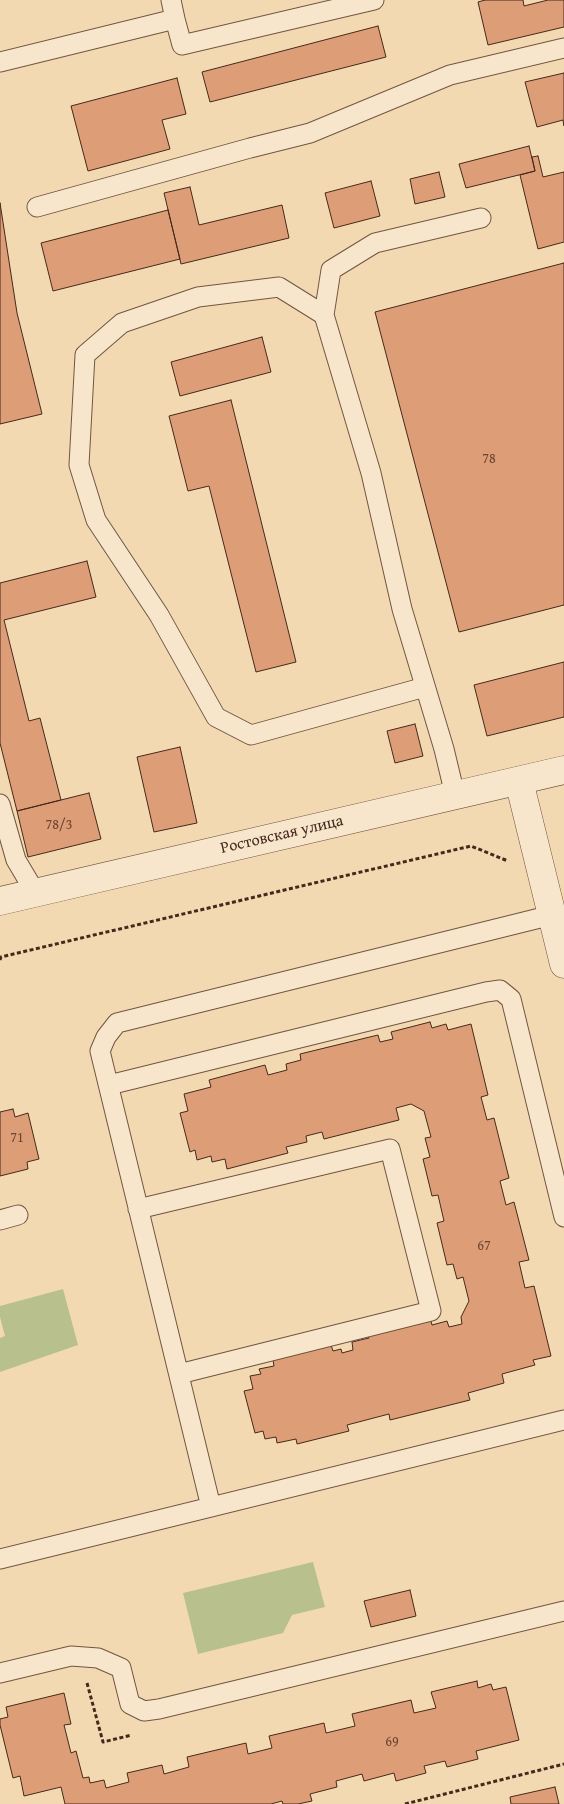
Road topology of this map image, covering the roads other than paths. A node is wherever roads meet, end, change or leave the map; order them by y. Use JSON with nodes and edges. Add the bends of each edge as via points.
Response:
{"nodes":[{"id":1,"x":171,"y":0,"type":"edge"},
{"id":2,"x":374,"y":0,"type":"edge"},
{"id":3,"x":175,"y":19,"type":"junction"},
{"id":4,"x":564,"y":48,"type":"edge"},
{"id":5,"x":0,"y":62,"type":"edge"},
{"id":6,"x":37,"y":207,"type":"dead end"},
{"id":7,"x":481,"y":218,"type":"dead end"},
{"id":8,"x":324,"y":315,"type":"junction"},
{"id":9,"x":425,"y":687,"type":"junction"},
{"id":10,"x":564,"y":770,"type":"edge"},
{"id":11,"x":519,"y":781,"type":"junction"},
{"id":12,"x":455,"y":795,"type":"junction"},
{"id":13,"x":0,"y":804,"type":"edge"},
{"id":14,"x":35,"y":892,"type":"junction"},
{"id":15,"x":0,"y":901,"type":"edge"},
{"id":16,"x":552,"y":915,"type":"junction"},
{"id":17,"x":564,"y":964,"type":"edge"},
{"id":18,"x":108,"y":1085,"type":"junction"},
{"id":19,"x":138,"y":1209,"type":"junction"},
{"id":20,"x":18,"y":1215,"type":"dead end"},
{"id":21,"x":564,"y":1217,"type":"edge"},
{"id":22,"x":0,"y":1220,"type":"edge"},
{"id":23,"x":178,"y":1374,"type":"junction"},
{"id":24,"x":564,"y":1420,"type":"edge"},
{"id":25,"x":211,"y":1507,"type":"junction"},
{"id":26,"x":0,"y":1559,"type":"edge"},
{"id":27,"x":564,"y":1611,"type":"edge"},
{"id":28,"x":0,"y":1673,"type":"edge"}],
"edges":[{"from":1,"to":3,"type":"lane"},
{"from":2,"to":3,"type":"lane","via":[[182,45]]},
{"from":3,"to":5,"type":"lane"},
{"from":4,"to":6,"type":"lane","via":[[450,75],[310,134]]},
{"from":7,"to":8,"type":"lane","via":[[374,243],[331,270]]},
{"from":8,"to":9,"type":"lane","via":[[371,473],[402,609]]},
{"from":8,"to":9,"type":"lane","via":[[279,288],[198,297],[122,323],[85,355],[79,465],[96,520],[159,615],[216,717],[251,735]]},
{"from":9,"to":12,"type":"lane"},
{"from":10,"to":11,"type":"street","name":"Ростовская улица"},
{"from":11,"to":12,"type":"street","name":"Ростовская улица"},
{"from":11,"to":16,"type":"street"},
{"from":12,"to":14,"type":"street","name":"Ростовская улица"},
{"from":13,"to":14,"type":"lane","via":[[16,860]]},
{"from":14,"to":15,"type":"street","name":"Ростовская улица"},
{"from":16,"to":17,"type":"street"},
{"from":16,"to":18,"type":"lane","via":[[117,1023],[100,1051]]},
{"from":18,"to":19,"type":"lane"},
{"from":18,"to":21,"type":"lane","via":[[500,990],[511,999]]},
{"from":19,"to":23,"type":"lane"},
{"from":19,"to":23,"type":"lane","via":[[390,1149],[431,1310]]},
{"from":20,"to":22,"type":"lane"},
{"from":23,"to":25,"type":"lane"},
{"from":24,"to":25,"type":"lane"},
{"from":25,"to":26,"type":"lane"},
{"from":27,"to":28,"type":"lane","via":[[159,1709],[144,1710],[130,1704],[121,1668],[98,1658],[71,1656]]}]}
